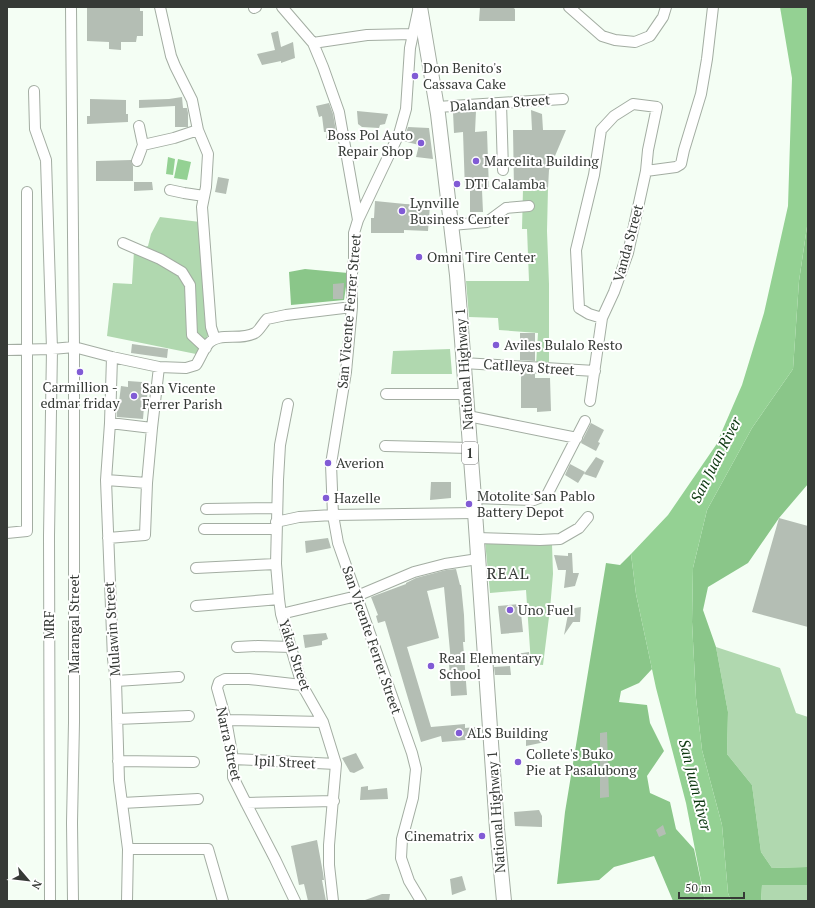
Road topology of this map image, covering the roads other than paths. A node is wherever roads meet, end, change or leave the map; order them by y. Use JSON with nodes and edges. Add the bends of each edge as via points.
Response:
{"nodes":[{"id":1,"x":71,"y":7,"type":"edge"},
{"id":2,"x":160,"y":7,"type":"edge"},
{"id":3,"x":282,"y":7,"type":"edge"},
{"id":4,"x":420,"y":7,"type":"edge"},
{"id":5,"x":569,"y":7,"type":"edge"},
{"id":6,"x":666,"y":7,"type":"edge"},
{"id":7,"x":713,"y":7,"type":"edge"},
{"id":8,"x":413,"y":34,"type":"junction"},
{"id":9,"x":313,"y":43,"type":"junction"},
{"id":10,"x":34,"y":91,"type":"dead end"},
{"id":11,"x":563,"y":99,"type":"dead end"},
{"id":12,"x":500,"y":103,"type":"junction"},
{"id":13,"x":437,"y":107,"type":"junction"},
{"id":14,"x":139,"y":126,"type":"dead end"},
{"id":15,"x":198,"y":130,"type":"junction"},
{"id":16,"x":142,"y":145,"type":"junction"},
{"id":17,"x":137,"y":161,"type":"dead end"},
{"id":18,"x":503,"y":170,"type":"dead end"},
{"id":19,"x":646,"y":172,"type":"junction"},
{"id":20,"x":170,"y":190,"type":"dead end"},
{"id":21,"x":27,"y":192,"type":"dead end"},
{"id":22,"x":204,"y":196,"type":"junction"},
{"id":23,"x":529,"y":206,"type":"dead end"},
{"id":24,"x":358,"y":220,"type":"junction"},
{"id":25,"x":451,"y":225,"type":"junction"},
{"id":26,"x":123,"y":243,"type":"dead end"},
{"id":27,"x":352,"y":307,"type":"junction"},
{"id":28,"x":602,"y":318,"type":"junction"},
{"id":29,"x":215,"y":339,"type":"junction"},
{"id":30,"x":74,"y":347,"type":"junction"},
{"id":31,"x":206,"y":348,"type":"junction"},
{"id":32,"x":52,"y":349,"type":"junction"},
{"id":33,"x":7,"y":350,"type":"edge"},
{"id":34,"x":28,"y":350,"type":"junction"},
{"id":35,"x":112,"y":357,"type":"junction"},
{"id":36,"x":463,"y":363,"type":"junction"},
{"id":37,"x":159,"y":367,"type":"junction"},
{"id":38,"x":595,"y":371,"type":"junction"},
{"id":39,"x":386,"y":394,"type":"dead end"},
{"id":40,"x":466,"y":394,"type":"junction"},
{"id":41,"x":590,"y":401,"type":"dead end"},
{"id":42,"x":288,"y":404,"type":"dead end"},
{"id":43,"x":468,"y":416,"type":"junction"},
{"id":44,"x":585,"y":421,"type":"dead end"},
{"id":45,"x":110,"y":423,"type":"junction"},
{"id":46,"x":152,"y":428,"type":"junction"},
{"id":47,"x":577,"y":438,"type":"junction"},
{"id":48,"x":385,"y":446,"type":"dead end"},
{"id":49,"x":470,"y":448,"type":"junction"},
{"id":50,"x":106,"y":480,"type":"junction"},
{"id":51,"x":147,"y":483,"type":"junction"},
{"id":52,"x":474,"y":498,"type":"junction"},
{"id":53,"x":277,"y":508,"type":"junction"},
{"id":54,"x":206,"y":509,"type":"dead end"},
{"id":55,"x":475,"y":513,"type":"junction"},
{"id":56,"x":333,"y":515,"type":"junction"},
{"id":57,"x":588,"y":517,"type":"dead end"},
{"id":58,"x":276,"y":526,"type":"junction"},
{"id":59,"x":204,"y":529,"type":"dead end"},
{"id":60,"x":7,"y":533,"type":"edge"},
{"id":61,"x":108,"y":538,"type":"junction"},
{"id":62,"x":477,"y":538,"type":"junction"},
{"id":63,"x":478,"y":559,"type":"junction"},
{"id":64,"x":276,"y":564,"type":"junction"},
{"id":65,"x":196,"y":568,"type":"dead end"},
{"id":66,"x":357,"y":596,"type":"junction"},
{"id":67,"x":279,"y":599,"type":"junction"},
{"id":68,"x":196,"y":606,"type":"dead end"},
{"id":69,"x":281,"y":614,"type":"junction"},
{"id":70,"x":237,"y":647,"type":"dead end"},
{"id":71,"x":291,"y":647,"type":"junction"},
{"id":72,"x":179,"y":677,"type":"dead end"},
{"id":73,"x":116,"y":681,"type":"junction"},
{"id":74,"x":302,"y":685,"type":"junction"},
{"id":75,"x":189,"y":716,"type":"dead end"},
{"id":76,"x":117,"y":719,"type":"junction"},
{"id":77,"x":226,"y":720,"type":"junction"},
{"id":78,"x":322,"y":722,"type":"junction"},
{"id":79,"x":233,"y":759,"type":"junction"},
{"id":80,"x":118,"y":761,"type":"junction"},
{"id":81,"x":194,"y":762,"type":"dead end"},
{"id":82,"x":336,"y":764,"type":"junction"},
{"id":83,"x":198,"y":799,"type":"dead end"},
{"id":84,"x":334,"y":801,"type":"junction"},
{"id":85,"x":122,"y":803,"type":"junction"},
{"id":86,"x":246,"y":803,"type":"junction"},
{"id":87,"x":128,"y":849,"type":"junction"},
{"id":88,"x":50,"y":901,"type":"edge"},
{"id":89,"x":73,"y":901,"type":"edge"},
{"id":90,"x":127,"y":901,"type":"edge"},
{"id":91,"x":223,"y":901,"type":"edge"},
{"id":92,"x":295,"y":901,"type":"edge"},
{"id":93,"x":333,"y":901,"type":"edge"},
{"id":94,"x":421,"y":901,"type":"edge"},
{"id":95,"x":504,"y":901,"type":"edge"}],
"edges":[{"from":1,"to":30,"type":"street","name":"Marangal Street"},
{"from":2,"to":15,"type":"street","via":[[171,56],[192,100]]},
{"from":3,"to":9,"type":"street","name":"San Vicente Ferrer Street"},
{"from":4,"to":8,"type":"street"},
{"from":4,"to":13,"type":"highway","name":"National Highway 1","number":"1"},
{"from":5,"to":6,"type":"street","via":[[602,36],[635,42],[650,36]]},
{"from":7,"to":19,"type":"street","via":[[701,94],[681,164]]},
{"from":8,"to":9,"type":"street","via":[[367,35]]},
{"from":8,"to":24,"type":"street","via":[[406,109],[399,134]]},
{"from":9,"to":24,"type":"street","name":"San Vicente Ferrer Street","via":[[339,112]]},
{"from":10,"to":32,"type":"street","name":"MRF","via":[[35,130],[46,160]]},
{"from":11,"to":12,"type":"street","name":"Dalandan Street"},
{"from":12,"to":13,"type":"street","name":"Dalandan Street"},
{"from":12,"to":18,"type":"street"},
{"from":13,"to":25,"type":"highway","name":"National Highway 1","number":"1"},
{"from":14,"to":16,"type":"street"},
{"from":15,"to":16,"type":"street"},
{"from":15,"to":22,"type":"street","via":[[208,154]]},
{"from":16,"to":17,"type":"street"},
{"from":19,"to":28,"type":"street","name":"Vanda Street","via":[[628,253]]},
{"from":19,"to":28,"type":"street","name":"Vanda Street","via":[[657,108],[633,104],[614,116],[601,130],[594,175],[576,250],[578,308]]},
{"from":20,"to":22,"type":"street"},
{"from":21,"to":34,"type":"street"},
{"from":22,"to":29,"type":"street","via":[[202,206],[211,327]]},
{"from":23,"to":25,"type":"street","via":[[506,208],[487,222]]},
{"from":24,"to":27,"type":"street","name":"San Vicente Ferrer Street","via":[[354,233]]},
{"from":25,"to":36,"type":"highway","name":"National Highway 1","number":"1"},
{"from":26,"to":31,"type":"street","via":[[182,272],[190,284],[192,335]]},
{"from":27,"to":29,"type":"street","via":[[267,319],[255,333],[242,338]]},
{"from":27,"to":56,"type":"street","name":"San Vicente Ferrer Street","via":[[346,372],[331,464]]},
{"from":28,"to":38,"type":"street","name":"Vanda Street"},
{"from":29,"to":31,"type":"street"},
{"from":30,"to":32,"type":"street"},
{"from":30,"to":35,"type":"street"},
{"from":30,"to":89,"type":"street","name":"Marangal Street"},
{"from":31,"to":37,"type":"street","via":[[196,365],[186,368]]},
{"from":32,"to":34,"type":"street"},
{"from":32,"to":88,"type":"street","name":"MRF","via":[[49,536]]},
{"from":33,"to":34,"type":"street"},
{"from":34,"to":60,"type":"street","via":[[27,531]]},
{"from":35,"to":37,"type":"street"},
{"from":35,"to":45,"type":"street","name":"Mulawin Street"},
{"from":36,"to":38,"type":"street","name":"Catlleya Street"},
{"from":36,"to":40,"type":"highway","name":"National Highway 1","number":"1"},
{"from":37,"to":46,"type":"street"},
{"from":38,"to":41,"type":"street","name":"Vanda Street"},
{"from":39,"to":40,"type":"street"},
{"from":40,"to":43,"type":"highway","name":"National Highway 1","number":"1"},
{"from":42,"to":53,"type":"street","name":"Yakal Street","via":[[280,445]]},
{"from":43,"to":47,"type":"street"},
{"from":43,"to":49,"type":"highway","name":"National Highway 1","number":"1"},
{"from":44,"to":47,"type":"street"},
{"from":45,"to":46,"type":"street"},
{"from":45,"to":50,"type":"street","name":"Mulawin Street"},
{"from":46,"to":51,"type":"street"},
{"from":47,"to":52,"type":"street","via":[[547,495],[534,500]]},
{"from":48,"to":49,"type":"street"},
{"from":49,"to":52,"type":"highway","name":"National Highway 1","number":"1"},
{"from":50,"to":51,"type":"street"},
{"from":50,"to":61,"type":"street","name":"Mulawin Street"},
{"from":51,"to":61,"type":"street","via":[[145,535]]},
{"from":52,"to":55,"type":"highway","name":"National Highway 1","number":"1"},
{"from":53,"to":54,"type":"street"},
{"from":53,"to":58,"type":"street","name":"Yakal Street"},
{"from":55,"to":56,"type":"street"},
{"from":55,"to":62,"type":"highway","name":"National Highway 1","number":"1"},
{"from":56,"to":58,"type":"street","via":[[299,517]]},
{"from":56,"to":66,"type":"street","name":"San Vicente Ferrer Street","via":[[338,543]]},
{"from":57,"to":62,"type":"street","via":[[579,528],[560,539]]},
{"from":58,"to":59,"type":"street"},
{"from":58,"to":64,"type":"street","name":"Yakal Street"},
{"from":61,"to":73,"type":"street","name":"Mulawin Street","via":[[112,659]]},
{"from":62,"to":63,"type":"highway","name":"National Highway 1","number":"1"},
{"from":63,"to":66,"type":"street","via":[[414,572]]},
{"from":63,"to":95,"type":"highway","name":"National Highway 1","number":"1"},
{"from":64,"to":65,"type":"street"},
{"from":64,"to":67,"type":"street","name":"Yakal Street"},
{"from":66,"to":69,"type":"street"},
{"from":66,"to":94,"type":"street","name":"San Vicente Ferrer Street","via":[[416,768],[413,798],[402,839],[400,858],[409,881]]},
{"from":67,"to":68,"type":"street"},
{"from":67,"to":69,"type":"street","name":"Yakal Street"},
{"from":69,"to":71,"type":"street","name":"Yakal Street"},
{"from":70,"to":71,"type":"street"},
{"from":71,"to":74,"type":"street","name":"Yakal Street"},
{"from":72,"to":73,"type":"street"},
{"from":73,"to":76,"type":"street","name":"Mulawin Street"},
{"from":74,"to":77,"type":"street","name":"Narra Street","via":[[249,679],[225,679],[218,682],[217,688]]},
{"from":74,"to":78,"type":"street","name":"Yakal Street"},
{"from":75,"to":76,"type":"street"},
{"from":76,"to":80,"type":"street","name":"Mulawin Street"},
{"from":77,"to":78,"type":"street"},
{"from":77,"to":79,"type":"street","name":"Narra Street"},
{"from":78,"to":82,"type":"street","name":"Yakal Street"},
{"from":79,"to":82,"type":"street","name":"Ipil Street"},
{"from":79,"to":86,"type":"street","name":"Narra Street","via":[[233,778]]},
{"from":80,"to":81,"type":"street"},
{"from":80,"to":85,"type":"street","name":"Mulawin Street"},
{"from":82,"to":84,"type":"street","name":"Yakal Street"},
{"from":83,"to":85,"type":"street"},
{"from":84,"to":86,"type":"street"},
{"from":84,"to":93,"type":"street","name":"Yakal Street","via":[[329,845]]},
{"from":85,"to":87,"type":"street","name":"Mulawin Street"},
{"from":86,"to":92,"type":"street","name":"Narra Street"},
{"from":87,"to":90,"type":"street","name":"Mulawin Street"},
{"from":87,"to":91,"type":"street","via":[[208,849]]}]}
